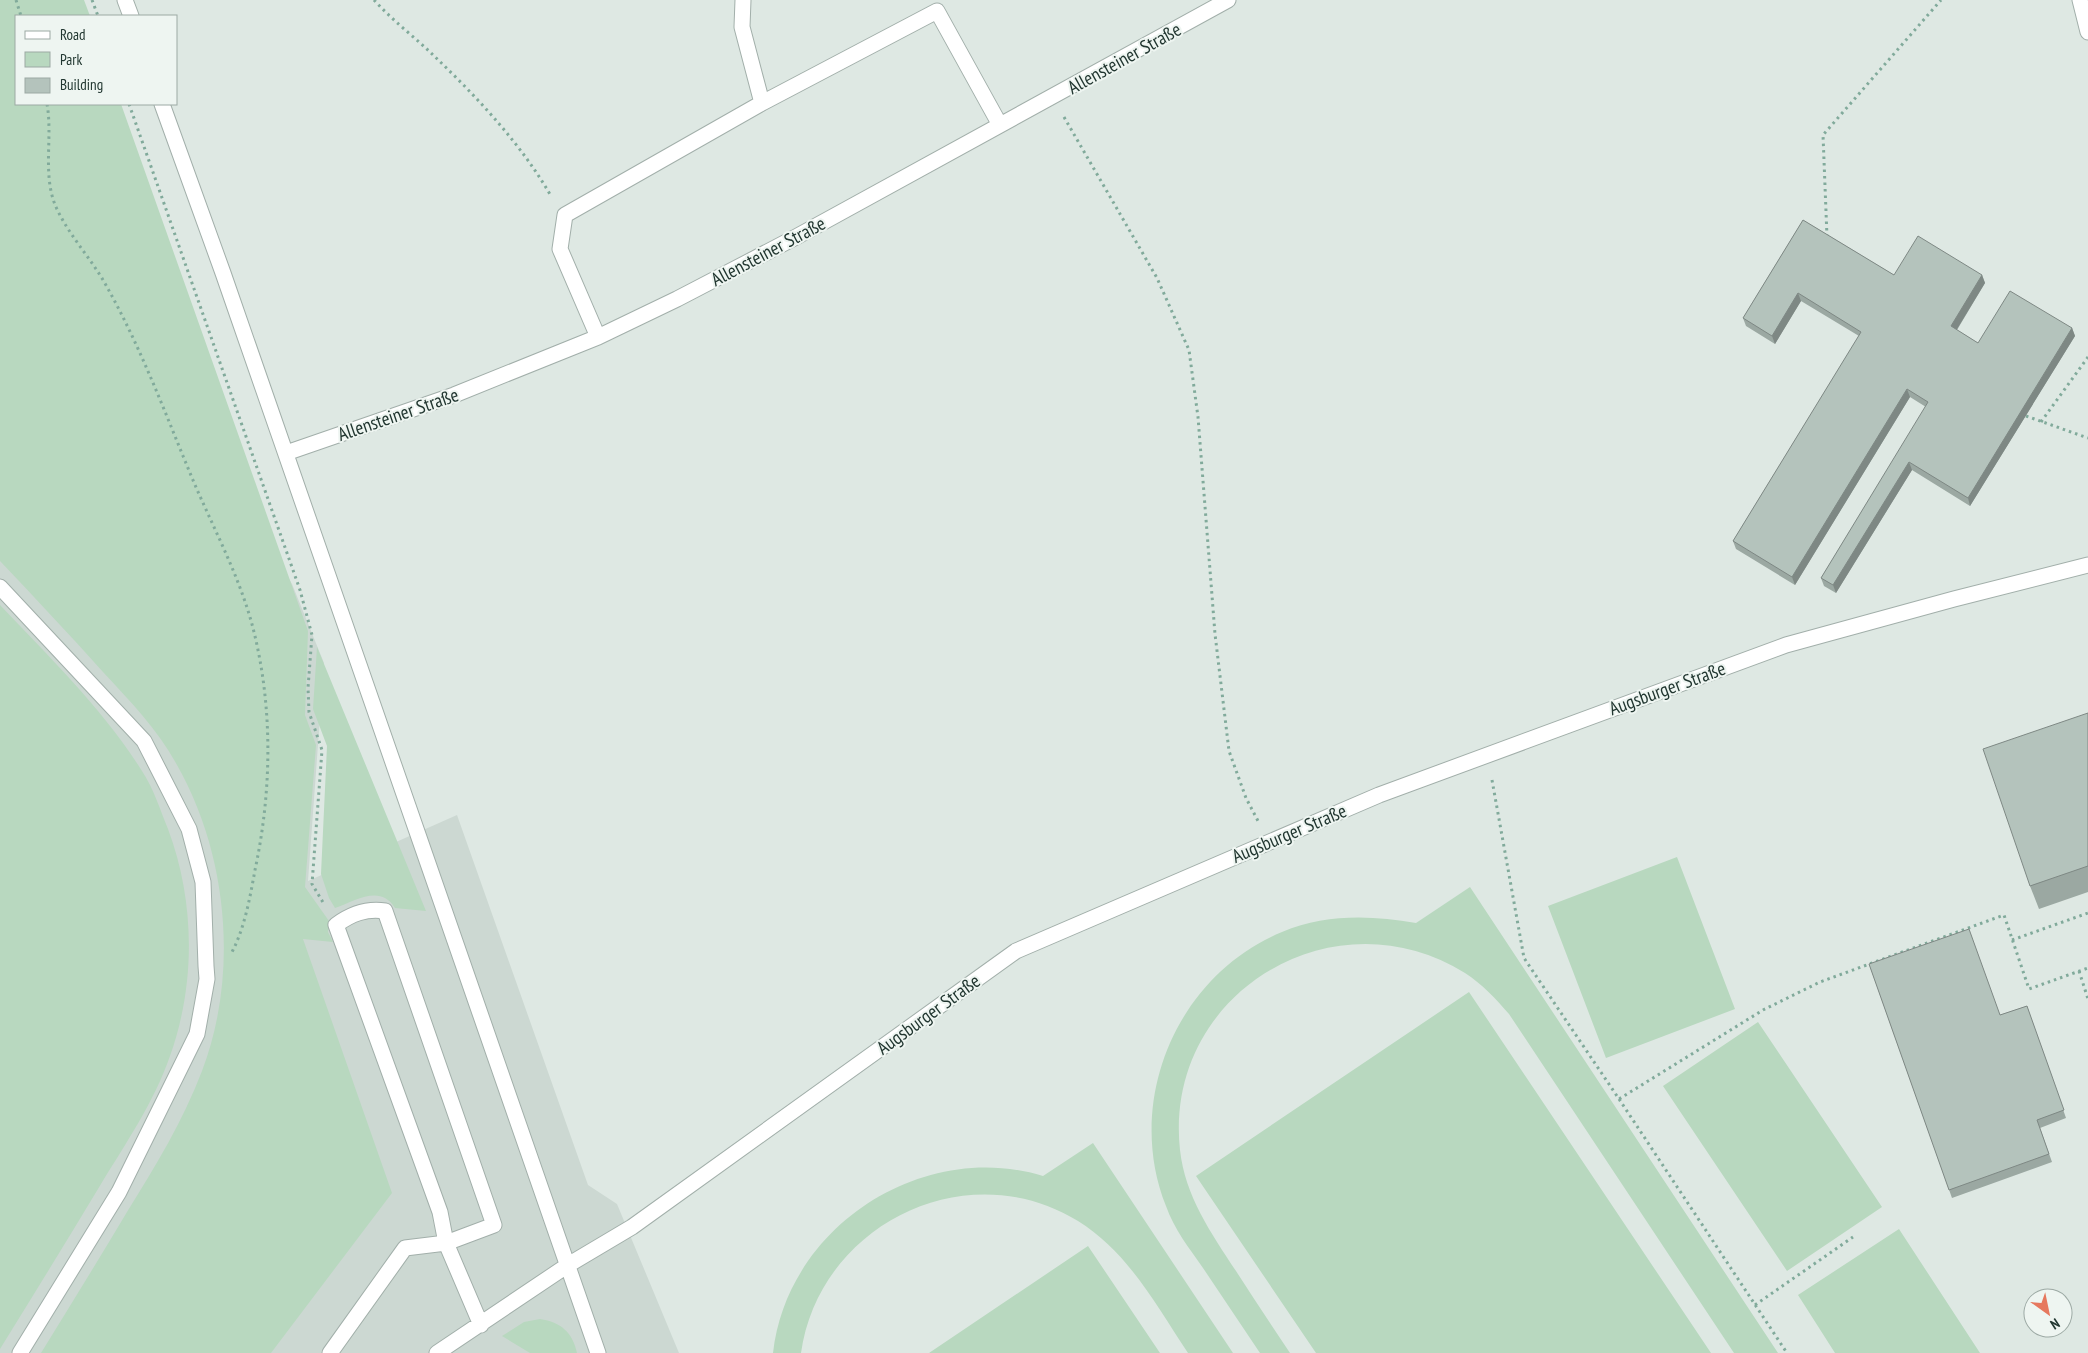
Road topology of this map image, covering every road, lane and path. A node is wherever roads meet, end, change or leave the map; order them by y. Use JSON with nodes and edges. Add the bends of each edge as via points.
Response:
{"nodes":[{"id":1,"x":16,"y":0,"type":"edge"},
{"id":2,"x":92,"y":0,"type":"edge"},
{"id":3,"x":125,"y":0,"type":"edge"},
{"id":4,"x":374,"y":0,"type":"edge"},
{"id":5,"x":743,"y":0,"type":"edge"},
{"id":6,"x":1228,"y":0,"type":"edge"},
{"id":7,"x":1941,"y":0,"type":"edge"},
{"id":8,"x":2080,"y":0,"type":"edge"},
{"id":9,"x":933,"y":5,"type":"edge"},
{"id":10,"x":21,"y":15,"type":"edge"},
{"id":11,"x":98,"y":15,"type":"edge"},
{"id":12,"x":131,"y":15,"type":"edge"},
{"id":13,"x":2088,"y":32,"type":"edge"},
{"id":14,"x":1054,"y":96,"type":"junction"},
{"id":15,"x":762,"y":103,"type":"junction"},
{"id":16,"x":47,"y":105,"type":"edge"},
{"id":17,"x":129,"y":105,"type":"edge"},
{"id":18,"x":162,"y":105,"type":"edge"},
{"id":19,"x":1000,"y":125,"type":"junction"},
{"id":20,"x":565,"y":215,"type":"junction"},
{"id":21,"x":1827,"y":241,"type":"edge"},
{"id":22,"x":598,"y":336,"type":"junction"},
{"id":23,"x":2088,"y":357,"type":"edge"},
{"id":24,"x":2026,"y":416,"type":"edge"},
{"id":25,"x":2041,"y":422,"type":"junction"},
{"id":26,"x":2088,"y":438,"type":"edge"},
{"id":27,"x":286,"y":453,"type":"junction"},
{"id":28,"x":2088,"y":565,"type":"edge"},
{"id":29,"x":0,"y":588,"type":"edge"},
{"id":30,"x":1488,"y":754,"type":"junction"},
{"id":31,"x":1270,"y":841,"type":"junction"},
{"id":32,"x":2088,"y":913,"type":"edge"},
{"id":33,"x":336,"y":925,"type":"junction"},
{"id":34,"x":2012,"y":940,"type":"junction"},
{"id":35,"x":206,"y":966,"type":"junction"},
{"id":36,"x":2088,"y":968,"type":"edge"},
{"id":37,"x":2079,"y":972,"type":"junction"},
{"id":38,"x":2088,"y":1000,"type":"edge"},
{"id":39,"x":1619,"y":1098,"type":"junction"},
{"id":40,"x":1853,"y":1237,"type":"dead end"},
{"id":41,"x":446,"y":1244,"type":"junction"},
{"id":42,"x":568,"y":1265,"type":"junction"},
{"id":43,"x":1755,"y":1305,"type":"junction"},
{"id":44,"x":481,"y":1325,"type":"junction"},
{"id":45,"x":20,"y":1353,"type":"edge"},
{"id":46,"x":330,"y":1353,"type":"edge"},
{"id":47,"x":438,"y":1353,"type":"edge"},
{"id":48,"x":598,"y":1353,"type":"edge"},
{"id":49,"x":1786,"y":1353,"type":"edge"}],
"edges":[{"from":1,"to":10,"type":"path"},
{"from":2,"to":11,"type":"path"},
{"from":3,"to":12,"type":"lane"},
{"from":4,"to":20,"type":"path","via":[[432,54],[497,122]]},
{"from":5,"to":15,"type":"lane","via":[[742,27]]},
{"from":6,"to":14,"type":"lane","name":"Allensteiner Straße"},
{"from":7,"to":21,"type":"path","via":[[1823,135]]},
{"from":8,"to":13,"type":"lane"},
{"from":9,"to":15,"type":"lane"},
{"from":9,"to":19,"type":"lane"},
{"from":14,"to":19,"type":"lane","name":"Allensteiner Straße"},
{"from":14,"to":31,"type":"path","via":[[1157,278],[1190,350],[1229,751],[1246,798]]},
{"from":15,"to":20,"type":"lane"},
{"from":16,"to":35,"type":"path","via":[[49,173],[55,205],[106,285],[141,353],[232,568],[252,626],[265,686],[268,739],[266,794],[252,888],[239,940],[228,959]]},
{"from":17,"to":33,"type":"path","via":[[300,590],[312,635],[308,688],[310,712],[322,750],[312,884]]},
{"from":18,"to":27,"type":"lane"},
{"from":19,"to":22,"type":"lane","name":"Allensteiner Straße","via":[[796,237]]},
{"from":20,"to":22,"type":"lane","via":[[560,249]]},
{"from":22,"to":27,"type":"lane","name":"Allensteiner Straße","via":[[454,395]]},
{"from":23,"to":25,"type":"path"},
{"from":24,"to":25,"type":"path"},
{"from":25,"to":26,"type":"path"},
{"from":27,"to":42,"type":"lane"},
{"from":28,"to":30,"type":"lane","name":"Augsburger Straße","via":[[1786,645]]},
{"from":29,"to":35,"type":"lane","via":[[144,741],[189,829],[203,882]]},
{"from":30,"to":31,"type":"lane","name":"Augsburger Straße"},
{"from":30,"to":39,"type":"path","via":[[1524,958]]},
{"from":31,"to":42,"type":"lane","name":"Augsburger Straße","via":[[1016,951],[632,1227]]},
{"from":32,"to":34,"type":"path"},
{"from":33,"to":41,"type":"lane","via":[[440,1212]]},
{"from":33,"to":41,"type":"lane","via":[[371,909],[385,911],[494,1225]]},
{"from":34,"to":37,"type":"path","via":[[2029,989]]},
{"from":34,"to":39,"type":"path","via":[[2004,915],[1820,982],[1763,1010]]},
{"from":35,"to":45,"type":"lane","via":[[197,1034],[119,1192]]},
{"from":36,"to":37,"type":"path"},
{"from":37,"to":38,"type":"path"},
{"from":39,"to":43,"type":"path"},
{"from":40,"to":43,"type":"path"},
{"from":41,"to":44,"type":"lane"},
{"from":41,"to":46,"type":"lane","via":[[406,1248]]},
{"from":42,"to":44,"type":"lane","name":"Augsburger Straße"},
{"from":42,"to":48,"type":"lane"},
{"from":43,"to":49,"type":"path"},
{"from":44,"to":47,"type":"lane","name":"Augsburger Straße"}]}
